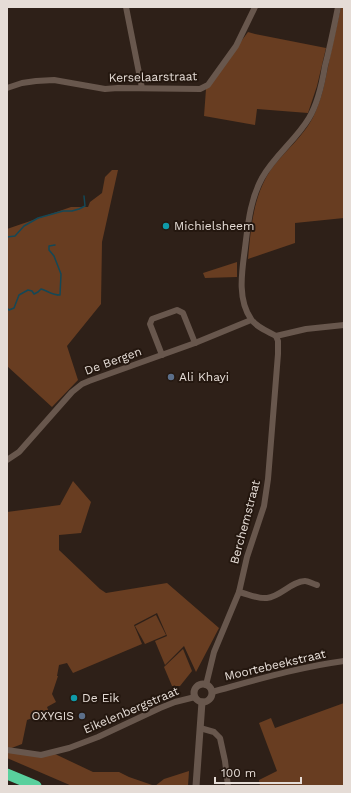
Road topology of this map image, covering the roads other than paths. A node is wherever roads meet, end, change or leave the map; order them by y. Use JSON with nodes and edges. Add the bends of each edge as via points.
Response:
{"nodes":[{"id":1,"x":126,"y":7,"type":"edge"},
{"id":2,"x":255,"y":7,"type":"edge"},
{"id":3,"x":338,"y":7,"type":"edge"},
{"id":4,"x":7,"y":88,"type":"edge"},
{"id":5,"x":142,"y":88,"type":"junction"},
{"id":6,"x":251,"y":320,"type":"junction"},
{"id":7,"x":344,"y":325,"type":"edge"},
{"id":8,"x":276,"y":336,"type":"junction"},
{"id":9,"x":195,"y":343,"type":"junction"},
{"id":10,"x":162,"y":355,"type":"junction"},
{"id":11,"x":7,"y":460,"type":"edge"},
{"id":12,"x":317,"y":585,"type":"dead end"},
{"id":13,"x":239,"y":592,"type":"junction"},
{"id":14,"x":344,"y":662,"type":"edge"},
{"id":15,"x":206,"y":685,"type":"junction"},
{"id":16,"x":212,"y":692,"type":"junction"},
{"id":17,"x":195,"y":696,"type":"junction"},
{"id":18,"x":202,"y":702,"type":"junction"},
{"id":19,"x":200,"y":728,"type":"junction"},
{"id":20,"x":7,"y":750,"type":"edge"},
{"id":21,"x":7,"y":774,"type":"edge"},
{"id":22,"x":36,"y":786,"type":"edge"},
{"id":23,"x":196,"y":786,"type":"edge"},
{"id":24,"x":228,"y":786,"type":"edge"}],
"edges":[{"from":1,"to":5,"type":"street"},
{"from":2,"to":5,"type":"street","name":"Kerselaarstraat","via":[[236,46],[208,85],[200,89]]},
{"from":3,"to":6,"type":"street","via":[[317,100],[309,118],[261,179],[254,196],[242,281],[244,304]]},
{"from":4,"to":5,"type":"street","name":"Kerselaarstraat","via":[[22,83],[54,80],[104,89]]},
{"from":6,"to":8,"type":"street"},
{"from":6,"to":9,"type":"street","name":"De Bergen"},
{"from":7,"to":8,"type":"street","via":[[306,329]]},
{"from":8,"to":13,"type":"street","name":"Berchemstraat","via":[[278,354],[268,479],[264,506],[247,557]]},
{"from":9,"to":10,"type":"street","name":"De Bergen"},
{"from":9,"to":10,"type":"street","via":[[183,313],[177,310],[152,319],[150,324]]},
{"from":10,"to":11,"type":"street","name":"De Bergen","via":[[82,384],[19,452]]},
{"from":12,"to":13,"type":"street","via":[[304,581],[267,598]]},
{"from":13,"to":15,"type":"street","name":"Berchemstraat","via":[[214,652]]},
{"from":14,"to":16,"type":"street","name":"Moortebeekstraat","via":[[282,673]]},
{"from":15,"to":16,"type":"street"},
{"from":15,"to":17,"type":"street","via":[[197,687]]},
{"from":16,"to":18,"type":"street","via":[[207,701]]},
{"from":17,"to":18,"type":"street","via":[[196,700]]},
{"from":17,"to":20,"type":"street","name":"Eikelenbergstraat","via":[[160,708],[70,748],[41,755]]},
{"from":18,"to":19,"type":"street"},
{"from":19,"to":23,"type":"street"},
{"from":19,"to":24,"type":"street","via":[[214,732],[220,738]]},
{"from":21,"to":22,"type":"highway"}]}
